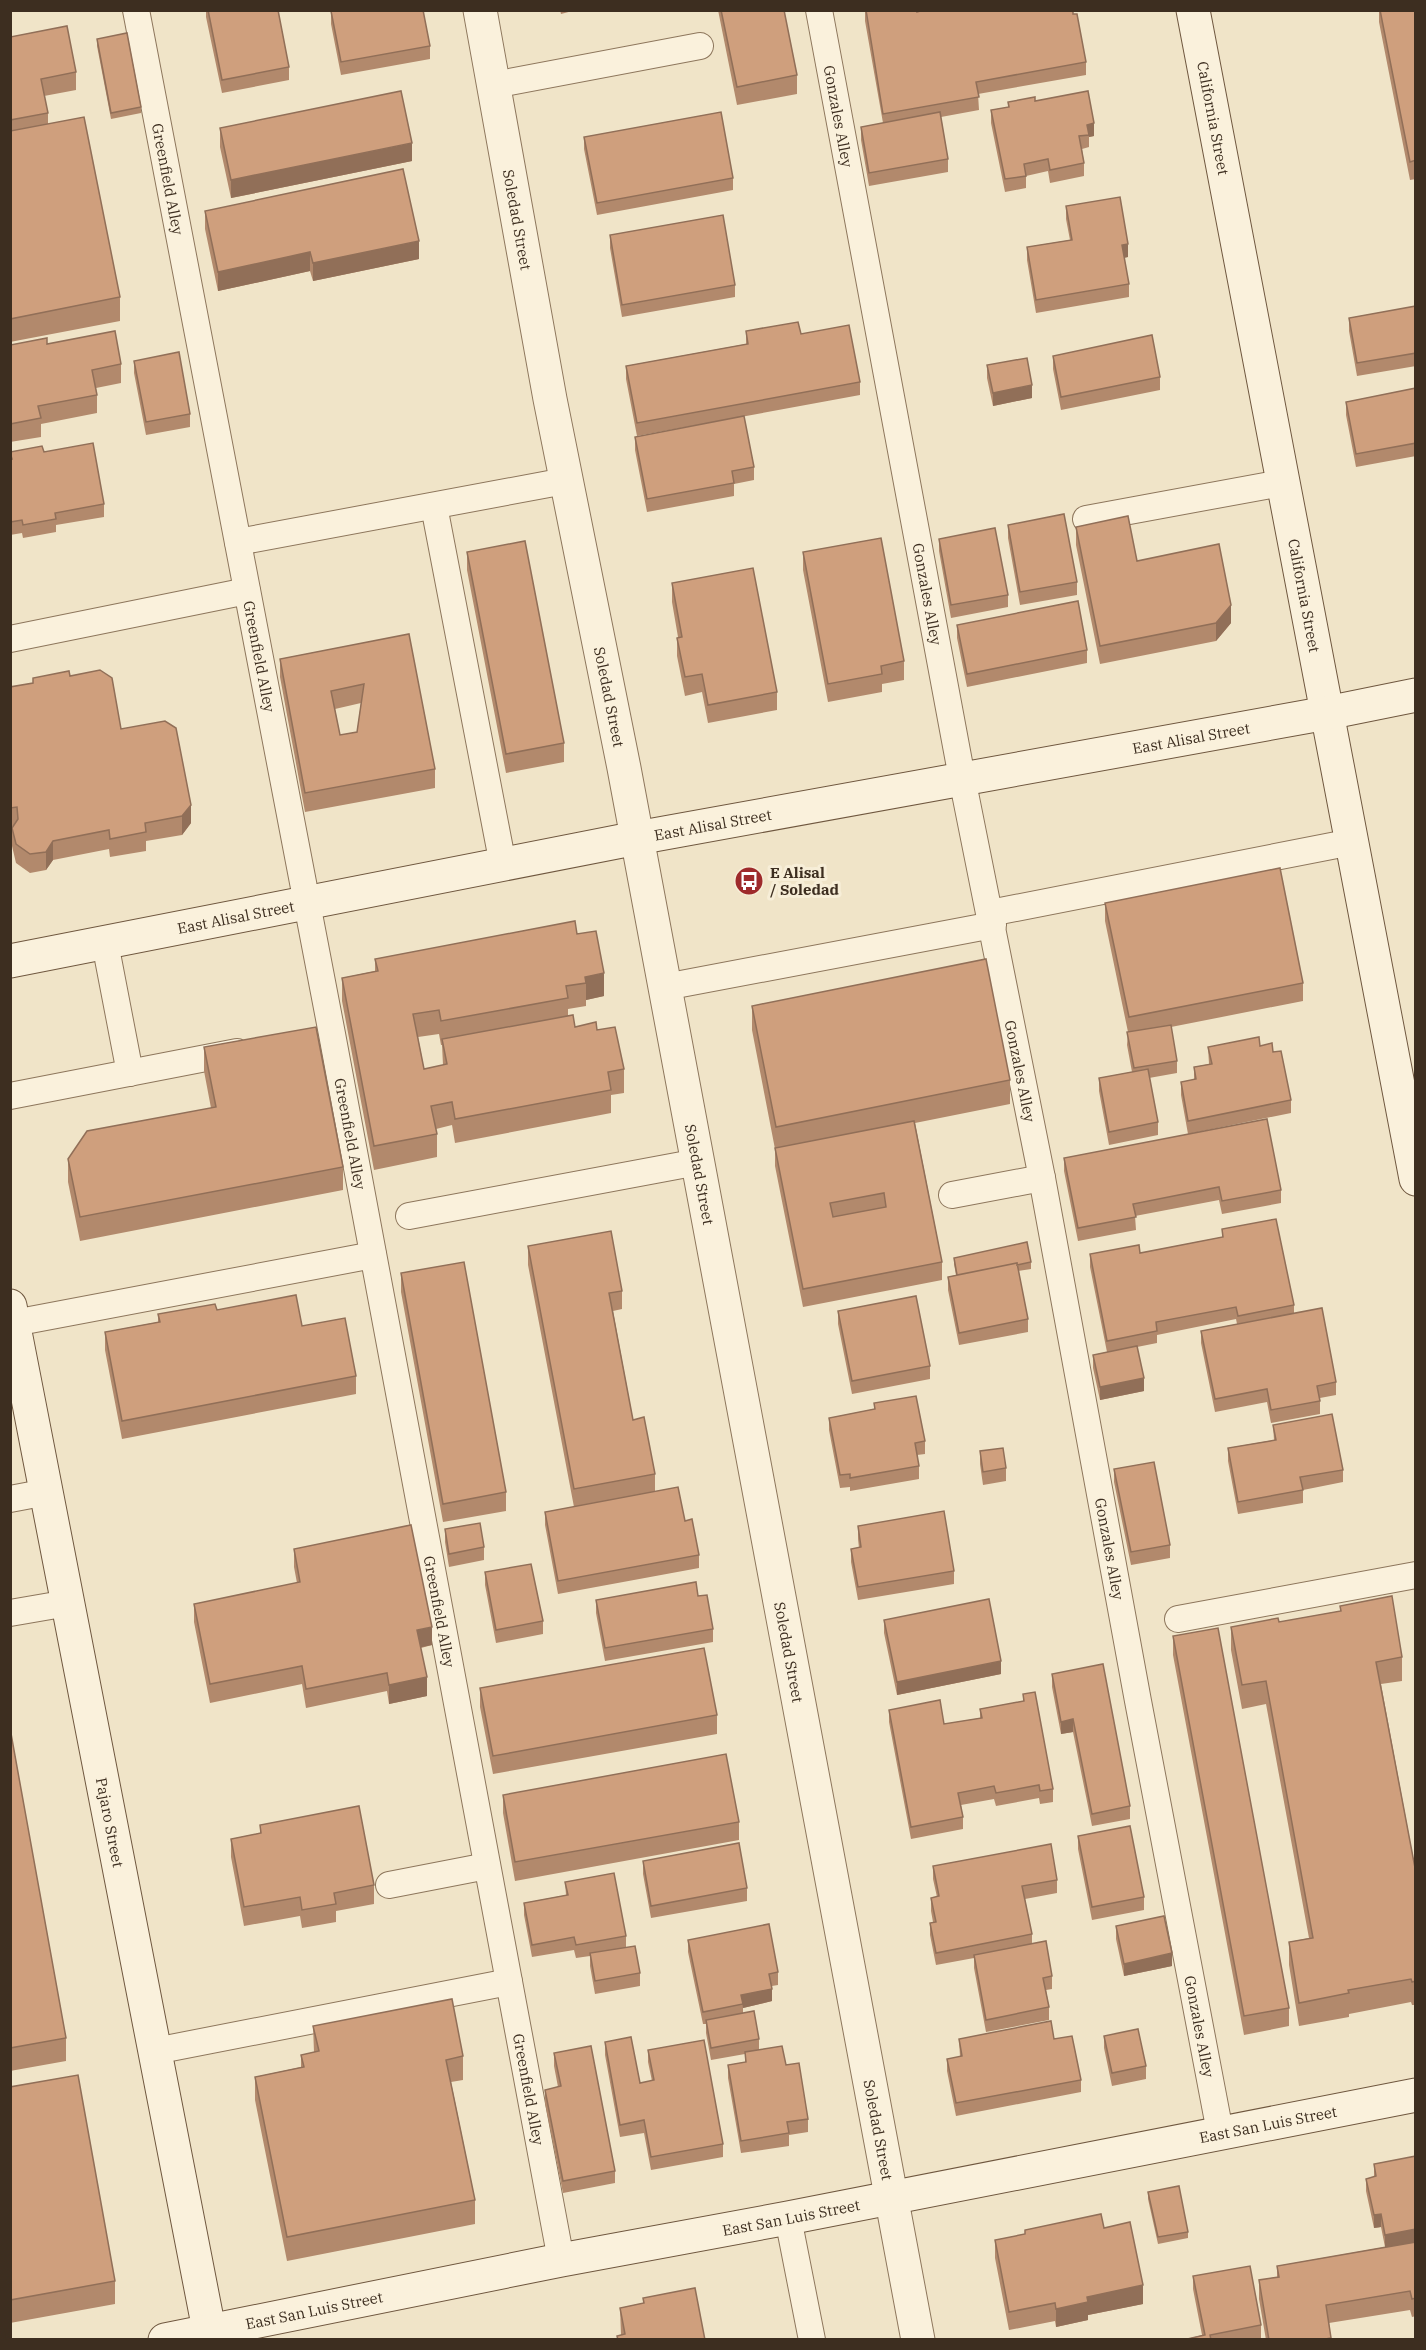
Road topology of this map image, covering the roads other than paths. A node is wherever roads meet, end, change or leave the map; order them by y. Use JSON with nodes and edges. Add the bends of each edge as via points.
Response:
{"nodes":[{"id":1,"x":136,"y":10,"type":"edge"},
{"id":2,"x":480,"y":10,"type":"edge"},
{"id":3,"x":819,"y":10,"type":"edge"},
{"id":4,"x":1193,"y":10,"type":"edge"},
{"id":5,"x":700,"y":46,"type":"dead end"},
{"id":6,"x":495,"y":86,"type":"junction"},
{"id":7,"x":565,"y":481,"type":"junction"},
{"id":8,"x":1281,"y":483,"type":"junction"},
{"id":9,"x":435,"y":506,"type":"junction"},
{"id":10,"x":1086,"y":519,"type":"dead end"},
{"id":11,"x":238,"y":542,"type":"junction"},
{"id":12,"x":247,"y":591,"type":"junction"},
{"id":13,"x":10,"y":639,"type":"edge"},
{"id":14,"x":1416,"y":695,"type":"edge"},
{"id":15,"x":1327,"y":713,"type":"junction"},
{"id":16,"x":962,"y":778,"type":"junction"},
{"id":17,"x":638,"y":838,"type":"junction"},
{"id":18,"x":1352,"y":842,"type":"junction"},
{"id":19,"x":503,"y":865,"type":"junction"},
{"id":20,"x":307,"y":904,"type":"junction"},
{"id":21,"x":991,"y":919,"type":"junction"},
{"id":22,"x":105,"y":943,"type":"junction"},
{"id":23,"x":10,"y":961,"type":"edge"},
{"id":24,"x":666,"y":987,"type":"junction"},
{"id":25,"x":264,"y":1047,"type":"edge"},
{"id":26,"x":130,"y":1073,"type":"junction"},
{"id":27,"x":10,"y":1096,"type":"edge"},
{"id":28,"x":698,"y":1162,"type":"junction"},
{"id":29,"x":1042,"y":1178,"type":"junction"},
{"id":30,"x":1416,"y":1179,"type":"edge"},
{"id":31,"x":952,"y":1195,"type":"dead end"},
{"id":32,"x":409,"y":1216,"type":"dead end"},
{"id":33,"x":373,"y":1256,"type":"junction"},
{"id":34,"x":12,"y":1315,"type":"edge"},
{"id":35,"x":46,"y":1492,"type":"junction"},
{"id":36,"x":10,"y":1499,"type":"edge"},
{"id":37,"x":1416,"y":1575,"type":"edge"},
{"id":38,"x":69,"y":1603,"type":"junction"},
{"id":39,"x":10,"y":1613,"type":"edge"},
{"id":40,"x":1178,"y":1619,"type":"dead end"},
{"id":41,"x":487,"y":1866,"type":"junction"},
{"id":42,"x":389,"y":1885,"type":"dead end"},
{"id":43,"x":509,"y":1982,"type":"junction"},
{"id":44,"x":155,"y":2051,"type":"junction"},
{"id":45,"x":1416,"y":2095,"type":"edge"},
{"id":46,"x":1220,"y":2132,"type":"junction"},
{"id":47,"x":890,"y":2197,"type":"junction"},
{"id":48,"x":788,"y":2218,"type":"junction"},
{"id":49,"x":561,"y":2260,"type":"junction"},
{"id":50,"x":210,"y":2335,"type":"edge"},
{"id":51,"x":165,"y":2340,"type":"edge"},
{"id":52,"x":812,"y":2340,"type":"edge"},
{"id":53,"x":918,"y":2340,"type":"edge"}],
"edges":[{"from":1,"to":11,"type":"lane","name":"Greenfield Alley"},
{"from":2,"to":6,"type":"street","name":"Soledad Street"},
{"from":3,"to":16,"type":"lane","name":"Gonzales Alley"},
{"from":4,"to":8,"type":"street","name":"California Street"},
{"from":5,"to":6,"type":"lane"},
{"from":6,"to":7,"type":"street","name":"Soledad Street"},
{"from":7,"to":9,"type":"lane"},
{"from":7,"to":17,"type":"street","name":"Soledad Street"},
{"from":8,"to":10,"type":"lane"},
{"from":8,"to":15,"type":"street","name":"California Street"},
{"from":9,"to":11,"type":"lane"},
{"from":9,"to":19,"type":"lane"},
{"from":11,"to":12,"type":"lane","name":"Greenfield Alley"},
{"from":12,"to":13,"type":"lane"},
{"from":12,"to":20,"type":"lane","name":"Greenfield Alley"},
{"from":14,"to":15,"type":"street","name":"East Alisal Street"},
{"from":15,"to":16,"type":"street","name":"East Alisal Street"},
{"from":15,"to":18,"type":"street","name":"California Street"},
{"from":16,"to":17,"type":"street","name":"East Alisal Street"},
{"from":16,"to":21,"type":"lane","name":"Gonzales Alley"},
{"from":17,"to":19,"type":"street","name":"East Alisal Street"},
{"from":17,"to":24,"type":"street","name":"Soledad Street"},
{"from":18,"to":21,"type":"lane"},
{"from":18,"to":30,"type":"street","name":"California Street"},
{"from":19,"to":20,"type":"street","name":"East Alisal Street"},
{"from":20,"to":22,"type":"street","name":"East Alisal Street"},
{"from":20,"to":33,"type":"lane","name":"Greenfield Alley","via":[[320,1036]]},
{"from":21,"to":24,"type":"lane"},
{"from":21,"to":29,"type":"lane","name":"Gonzales Alley"},
{"from":22,"to":23,"type":"street","name":"East Alisal Street"},
{"from":22,"to":26,"type":"lane"},
{"from":24,"to":28,"type":"street","name":"Soledad Street"},
{"from":25,"to":26,"type":"lane"},
{"from":26,"to":27,"type":"lane"},
{"from":28,"to":32,"type":"lane"},
{"from":28,"to":47,"type":"street","name":"Soledad Street"},
{"from":29,"to":31,"type":"lane"},
{"from":29,"to":46,"type":"lane","name":"Gonzales Alley"},
{"from":33,"to":34,"type":"lane"},
{"from":33,"to":41,"type":"lane","name":"Greenfield Alley"},
{"from":34,"to":35,"type":"street","name":"Pajaro Street"},
{"from":35,"to":36,"type":"lane"},
{"from":35,"to":38,"type":"street","name":"Pajaro Street"},
{"from":37,"to":40,"type":"lane"},
{"from":38,"to":39,"type":"lane"},
{"from":38,"to":44,"type":"street","name":"Pajaro Street"},
{"from":41,"to":42,"type":"lane"},
{"from":41,"to":43,"type":"lane","name":"Greenfield Alley"},
{"from":43,"to":44,"type":"lane"},
{"from":43,"to":49,"type":"lane","name":"Greenfield Alley"},
{"from":44,"to":50,"type":"street","name":"Pajaro Street"},
{"from":45,"to":46,"type":"street","name":"East San Luis Street"},
{"from":46,"to":47,"type":"street","name":"East San Luis Street"},
{"from":47,"to":48,"type":"street","name":"East San Luis Street"},
{"from":47,"to":53,"type":"street","name":"Soledad Street"},
{"from":48,"to":49,"type":"street","name":"East San Luis Street"},
{"from":48,"to":52,"type":"lane"},
{"from":49,"to":50,"type":"street","name":"East San Luis Street"},
{"from":50,"to":51,"type":"street","name":"East San Luis Street"}]}
